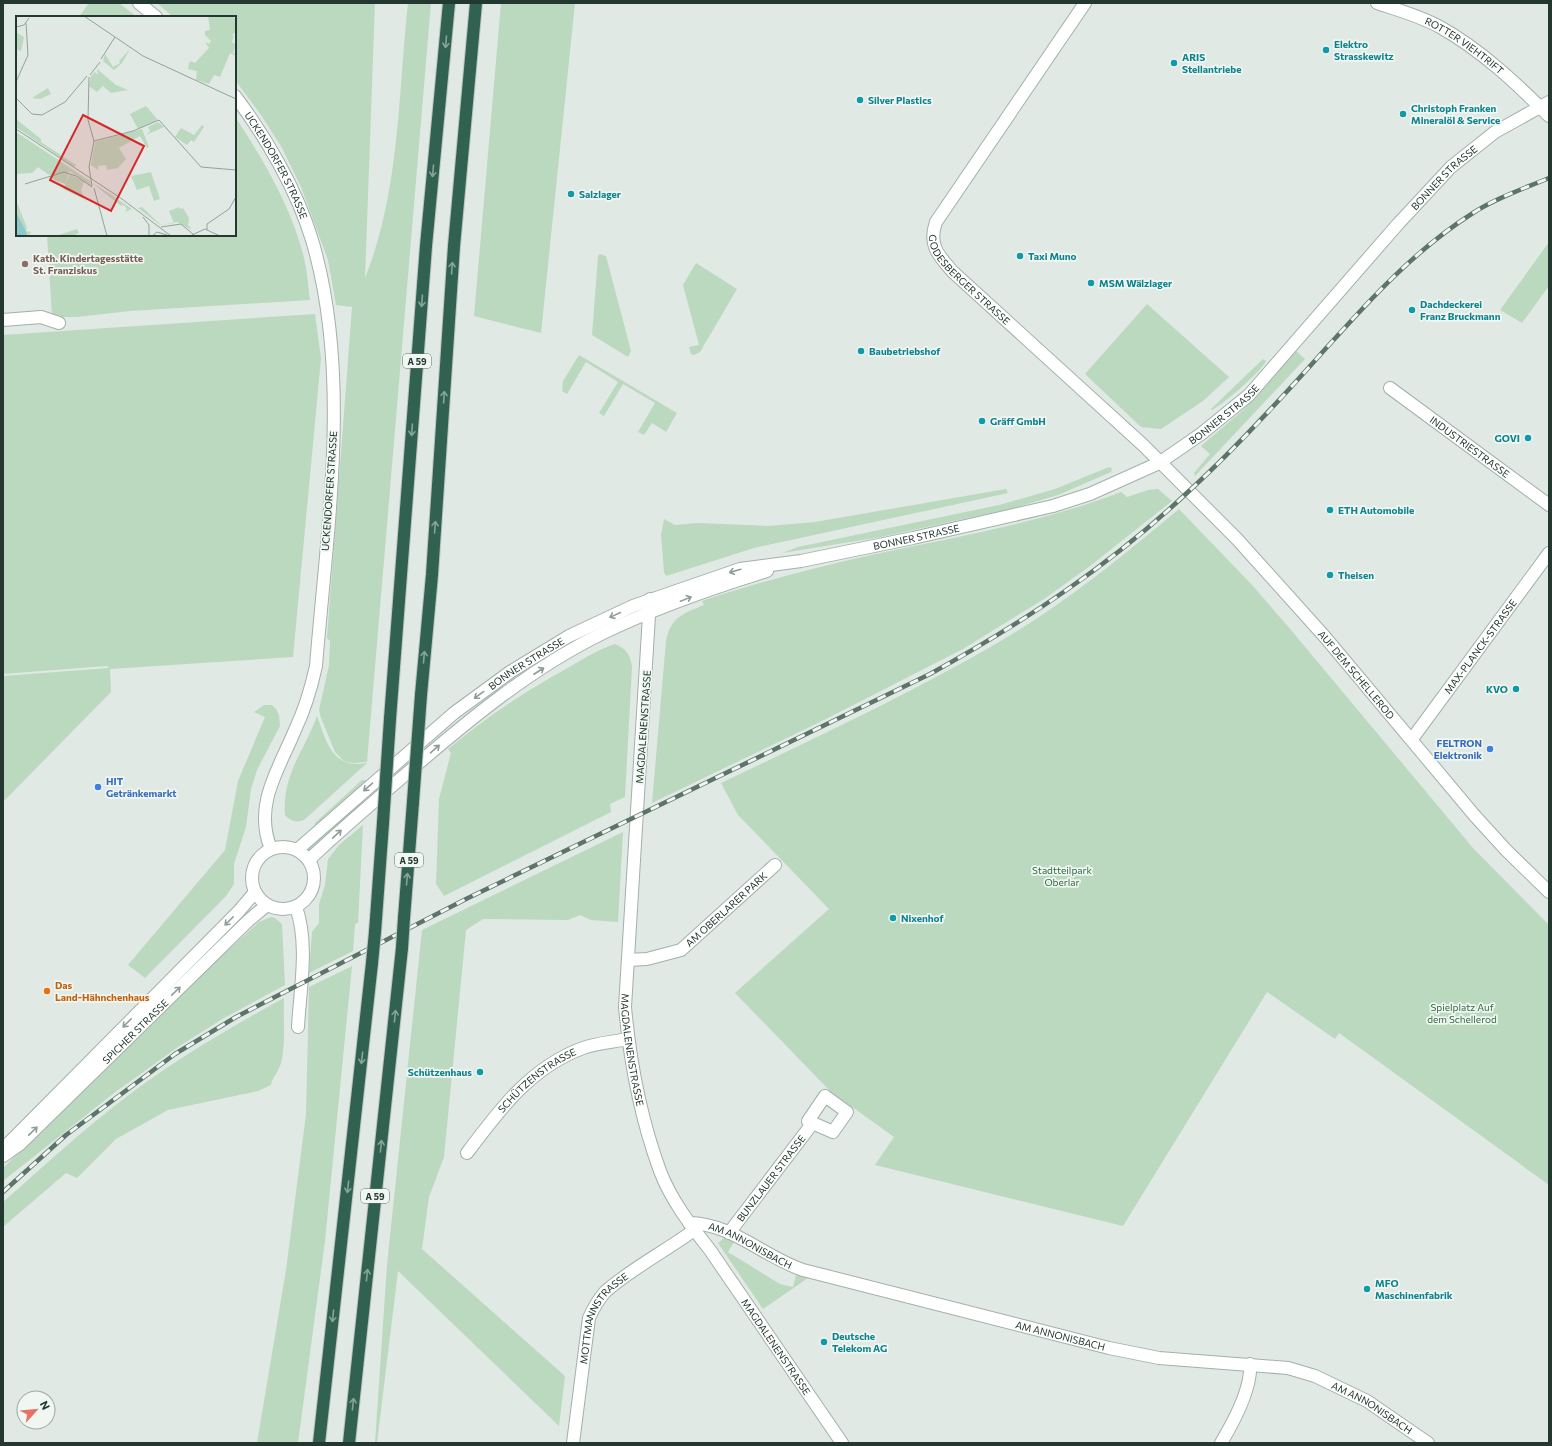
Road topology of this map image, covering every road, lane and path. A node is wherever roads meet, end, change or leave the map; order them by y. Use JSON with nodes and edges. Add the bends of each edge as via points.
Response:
{"nodes":[{"id":1,"x":139,"y":3,"type":"edge"},
{"id":2,"x":449,"y":3,"type":"edge"},
{"id":3,"x":476,"y":3,"type":"edge"},
{"id":4,"x":1085,"y":3,"type":"edge"},
{"id":5,"x":1377,"y":3,"type":"edge"},
{"id":6,"x":155,"y":16,"type":"edge"},
{"id":7,"x":236,"y":97,"type":"edge"},
{"id":8,"x":1544,"y":105,"type":"edge"},
{"id":9,"x":1549,"y":116,"type":"edge"},
{"id":10,"x":3,"y":320,"type":"edge"},
{"id":11,"x":59,"y":323,"type":"dead end"},
{"id":12,"x":1390,"y":388,"type":"dead end"},
{"id":13,"x":1159,"y":463,"type":"junction"},
{"id":14,"x":1549,"y":505,"type":"edge"},
{"id":15,"x":1549,"y":553,"type":"edge"},
{"id":16,"x":801,"y":561,"type":"junction"},
{"id":17,"x":650,"y":599,"type":"junction"},
{"id":18,"x":650,"y":612,"type":"junction"},
{"id":19,"x":1412,"y":739,"type":"junction"},
{"id":20,"x":271,"y":849,"type":"junction"},
{"id":21,"x":297,"y":850,"type":"junction"},
{"id":22,"x":310,"y":861,"type":"junction"},
{"id":23,"x":775,"y":865,"type":"dead end"},
{"id":24,"x":255,"y":892,"type":"junction"},
{"id":25,"x":1549,"y":892,"type":"edge"},
{"id":26,"x":268,"y":905,"type":"junction"},
{"id":27,"x":296,"y":907,"type":"junction"},
{"id":28,"x":628,"y":960,"type":"junction"},
{"id":29,"x":298,"y":1027,"type":"dead end"},
{"id":30,"x":628,"y":1039,"type":"junction"},
{"id":31,"x":812,"y":1124,"type":"dead end"},
{"id":32,"x":3,"y":1148,"type":"edge"},
{"id":33,"x":467,"y":1153,"type":"dead end"},
{"id":34,"x":3,"y":1156,"type":"edge"},
{"id":35,"x":691,"y":1226,"type":"junction"},
{"id":36,"x":729,"y":1233,"type":"junction"},
{"id":37,"x":1250,"y":1364,"type":"junction"},
{"id":38,"x":319,"y":1443,"type":"edge"},
{"id":39,"x":349,"y":1443,"type":"edge"},
{"id":40,"x":573,"y":1443,"type":"edge"},
{"id":41,"x":842,"y":1443,"type":"edge"},
{"id":42,"x":1221,"y":1443,"type":"edge"},
{"id":43,"x":1428,"y":1443,"type":"edge"}],
"edges":[{"from":1,"to":6,"type":"street"},
{"from":2,"to":38,"type":"highway","number":"A 59","one_way":true,"bridge":true,"via":[[426,246],[375,932]]},
{"from":39,"to":3,"type":"highway","number":"A 59","one_way":true,"bridge":true,"via":[[402,948],[432,575],[454,246]]},
{"from":4,"to":13,"type":"street","name":"GODESBERGER STRASSE","via":[[936,222],[932,240],[942,260],[952,272],[1143,445]]},
{"from":5,"to":8,"type":"street","name":"ROTTER VIEHTRIFT","via":[[1422,19],[1457,38]]},
{"from":7,"to":20,"type":"street","name":"UCKENDORFER STRASSE","via":[[250,116],[286,178],[312,239],[331,341],[334,448],[316,666],[309,696],[274,775],[265,804],[265,827]]},
{"from":8,"to":9,"type":"street","name":"ROTTER VIEHTRIFT"},
{"from":8,"to":13,"type":"street","name":"BONNER STRASSE","via":[[1495,132],[1451,167],[1249,395]]},
{"from":10,"to":11,"type":"street","via":[[41,317]]},
{"from":12,"to":14,"type":"street","name":"INDUSTRIESTRASSE"},
{"from":13,"to":16,"type":"street","name":"BONNER STRASSE","via":[[1090,494],[1053,506]]},
{"from":13,"to":19,"type":"street","name":"AUF DEM SCHELLEROD","via":[[1215,515],[1258,560]]},
{"from":15,"to":19,"type":"street","name":"MAX-PLANCK-STRASSE"},
{"from":16,"to":17,"type":"street","name":"BONNER STRASSE","one_way":true,"via":[[740,569]]},
{"from":18,"to":16,"type":"street","name":"BONNER STRASSE","one_way":true,"via":[[727,583]]},
{"from":17,"to":18,"type":"street","name":"MAGDALENENSTRASSE"},
{"from":17,"to":21,"type":"street","name":"BONNER STRASSE","one_way":true,"via":[[569,636],[510,672],[454,712]]},
{"from":22,"to":18,"type":"street","name":"BONNER STRASSE","one_way":true,"via":[[355,817],[505,693],[602,634]]},
{"from":18,"to":28,"type":"street","name":"MAGDALENENSTRASSE"},
{"from":19,"to":25,"type":"street","name":"AUF DEM SCHELLEROD","via":[[1475,816]]},
{"from":20,"to":21,"type":"street","via":[[284,847]]},
{"from":20,"to":24,"type":"street","via":[[264,852],[255,863],[252,878]]},
{"from":21,"to":22,"type":"street"},
{"from":22,"to":27,"type":"street","via":[[314,876],[312,891],[308,898]]},
{"from":23,"to":28,"type":"street","name":"AM OBERLARER PARK","via":[[681,950],[647,959]]},
{"from":24,"to":26,"type":"street"},
{"from":24,"to":32,"type":"street","name":"SPICHER STRASSE","one_way":true},
{"from":26,"to":27,"type":"street","via":[[282,910]]},
{"from":34,"to":26,"type":"street","name":"SPICHER STRASSE","one_way":true,"via":[[20,1144],[248,920]]},
{"from":27,"to":29,"type":"street","via":[[301,931],[302,961]]},
{"from":28,"to":30,"type":"street","name":"MAGDALENENSTRASSE"},
{"from":30,"to":33,"type":"street","name":"SCHÜTZENSTRASSE","via":[[583,1048],[549,1064],[515,1092]]},
{"from":30,"to":35,"type":"street","name":"MAGDALENENSTRASSE","via":[[648,1131],[660,1172]]},
{"from":31,"to":36,"type":"street","name":"BUNZLAUER STRASSE"},
{"from":35,"to":36,"type":"street","name":"AM ANNONISBACH","via":[[699,1223]]},
{"from":35,"to":40,"type":"street","name":"MOTTMANNSTRASSE","via":[[604,1293],[596,1304],[589,1318]]},
{"from":35,"to":41,"type":"street","name":"MAGDALENENSTRASSE"},
{"from":36,"to":37,"type":"street","name":"AM ANNONISBACH","via":[[789,1265],[925,1302],[1136,1354],[1166,1359]]},
{"from":37,"to":42,"type":"street","via":[[1248,1386]]},
{"from":37,"to":43,"type":"street","name":"AM ANNONISBACH","via":[[1288,1368],[1341,1387],[1377,1407]]}]}
